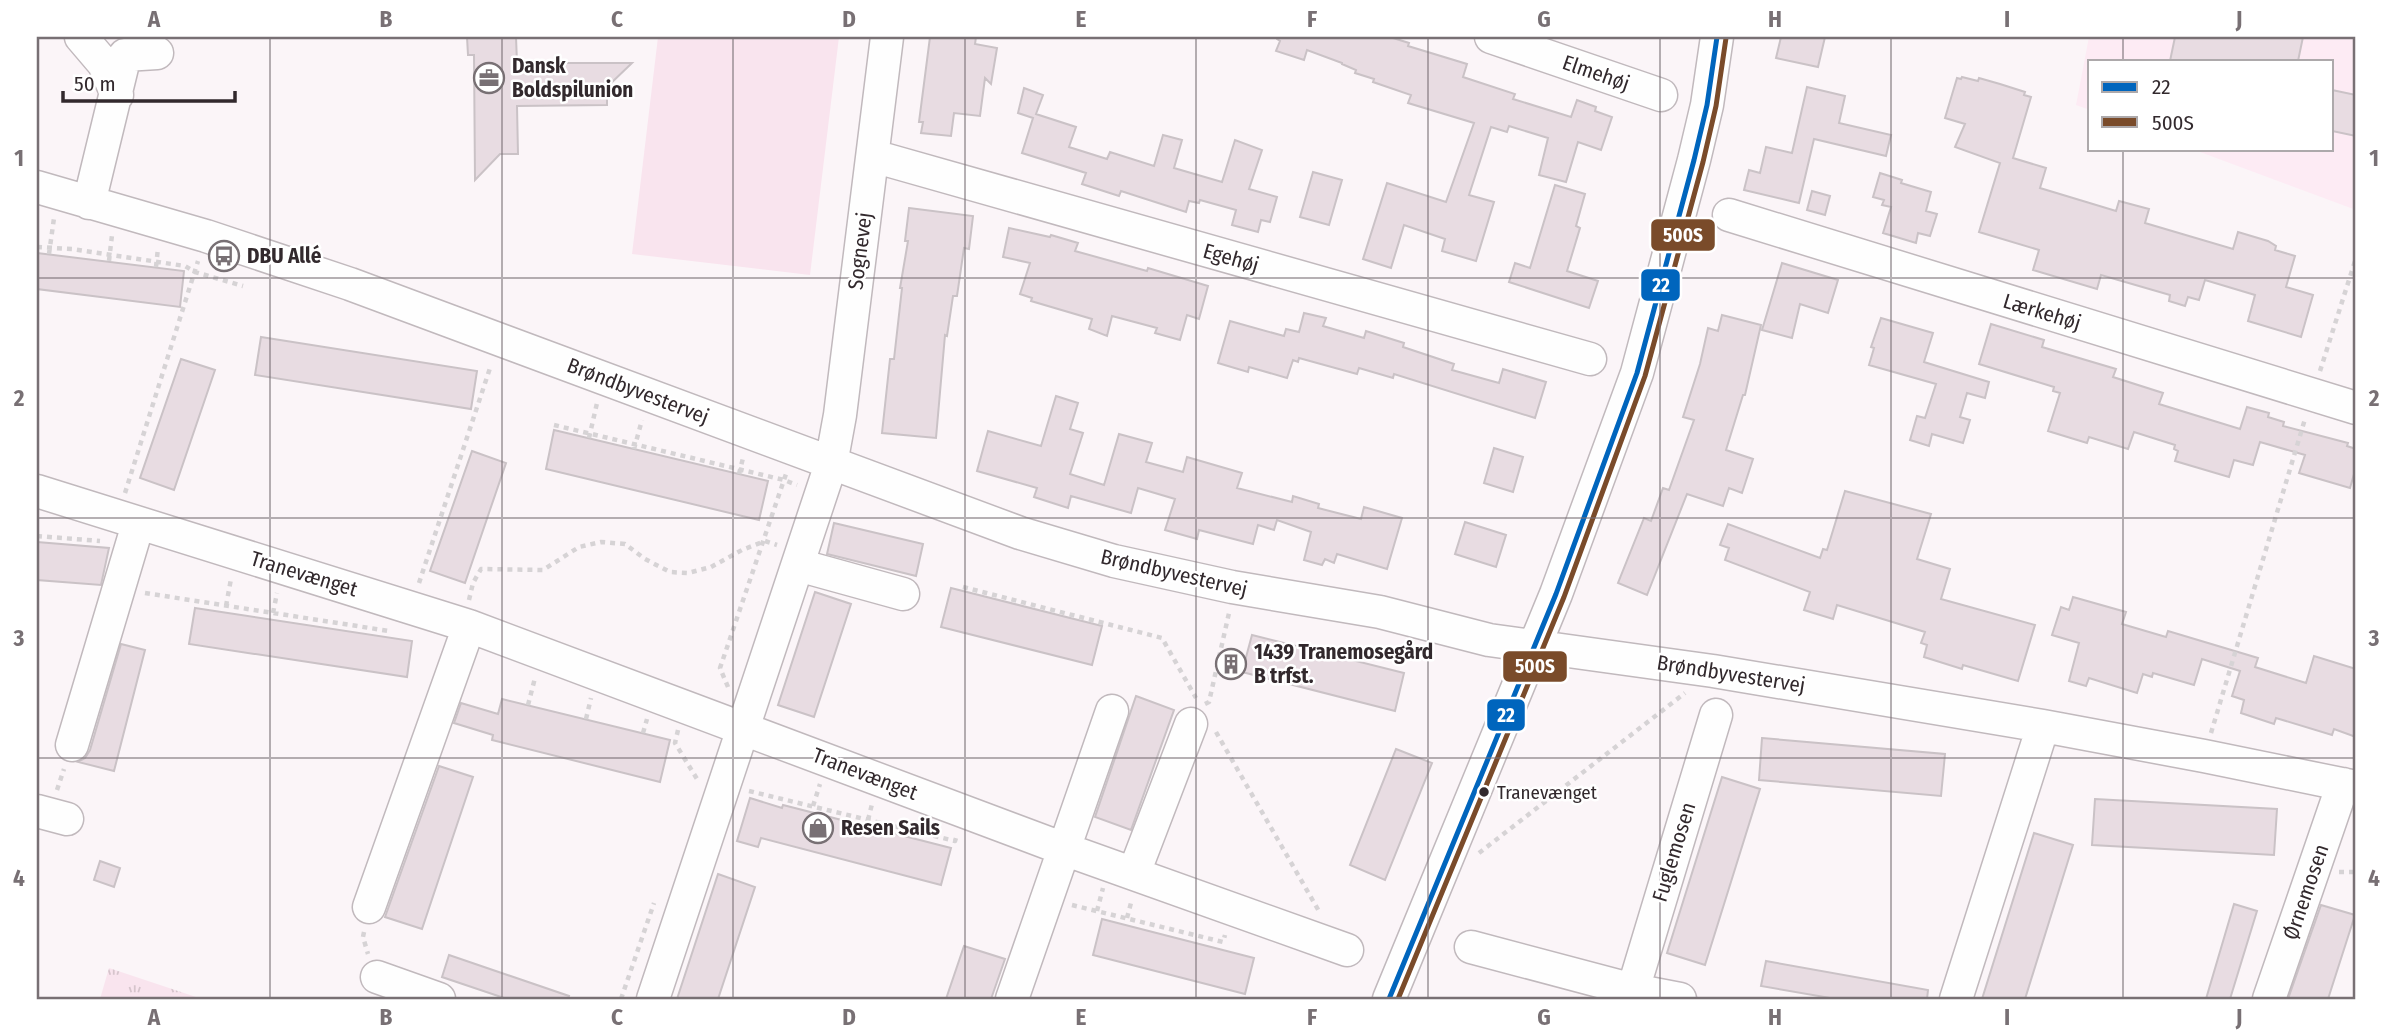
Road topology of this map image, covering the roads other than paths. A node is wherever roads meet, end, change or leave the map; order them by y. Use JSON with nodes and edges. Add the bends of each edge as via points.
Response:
{"nodes":[{"id":1,"x":81,"y":37,"type":"edge"},
{"id":2,"x":887,"y":37,"type":"edge"},
{"id":3,"x":1491,"y":37,"type":"edge"},
{"id":4,"x":1717,"y":37,"type":"edge"},
{"id":5,"x":123,"y":46,"type":"edge"},
{"id":6,"x":157,"y":53,"type":"dead end"},
{"id":7,"x":117,"y":95,"type":"junction"},
{"id":8,"x":1661,"y":95,"type":"dead end"},
{"id":9,"x":873,"y":156,"type":"junction"},
{"id":10,"x":47,"y":190,"type":"edge"},
{"id":11,"x":89,"y":202,"type":"junction"},
{"id":12,"x":1729,"y":215,"type":"dead end"},
{"id":13,"x":1590,"y":359,"type":"dead end"},
{"id":14,"x":2356,"y":408,"type":"edge"},
{"id":15,"x":831,"y":464,"type":"junction"},
{"id":16,"x":37,"y":491,"type":"edge"},
{"id":17,"x":129,"y":528,"type":"junction"},
{"id":18,"x":800,"y":559,"type":"junction"},
{"id":19,"x":903,"y":594,"type":"dead end"},
{"id":20,"x":465,"y":625,"type":"junction"},
{"id":21,"x":1536,"y":645,"type":"junction"},
{"id":22,"x":1112,"y":711,"type":"dead end"},
{"id":23,"x":1716,"y":715,"type":"dead end"},
{"id":24,"x":1191,"y":724,"type":"road end"},
{"id":25,"x":2043,"y":726,"type":"junction"},
{"id":26,"x":745,"y":728,"type":"junction"},
{"id":27,"x":72,"y":744,"type":"road end"},
{"id":28,"x":2350,"y":786,"type":"edge"},
{"id":29,"x":1064,"y":849,"type":"junction"},
{"id":30,"x":1134,"y":873,"type":"junction"},
{"id":31,"x":369,"y":907,"type":"road end"},
{"id":32,"x":1471,"y":947,"type":"dead end"},
{"id":33,"x":1347,"y":950,"type":"dead end"},
{"id":34,"x":377,"y":977,"type":"road end"},
{"id":35,"x":1633,"y":990,"type":"junction"},
{"id":36,"x":439,"y":999,"type":"edge"},
{"id":37,"x":653,"y":999,"type":"edge"},
{"id":38,"x":1013,"y":999,"type":"edge"},
{"id":39,"x":1389,"y":999,"type":"edge"},
{"id":40,"x":1680,"y":999,"type":"edge"},
{"id":41,"x":1956,"y":999,"type":"edge"},
{"id":42,"x":2269,"y":999,"type":"edge"}],
"edges":[{"from":1,"to":7,"type":"street","via":[[104,64]]},
{"from":2,"to":9,"type":"street","name":"Sognevej"},
{"from":3,"to":8,"type":"street","name":"Elmehøj"},
{"from":4,"to":21,"type":"street","via":[[1694,160],[1637,373]]},
{"from":5,"to":6,"type":"street"},
{"from":5,"to":7,"type":"street"},
{"from":7,"to":11,"type":"street"},
{"from":9,"to":13,"type":"street","name":"Egehøj"},
{"from":9,"to":15,"type":"street","name":"Sognevej"},
{"from":10,"to":11,"type":"street","name":"Brøndbyvestervej"},
{"from":11,"to":15,"type":"street","name":"Brøndbyvestervej","via":[[351,284]]},
{"from":12,"to":14,"type":"street","name":"Lærkehøj"},
{"from":15,"to":18,"type":"street"},
{"from":15,"to":21,"type":"street","name":"Brøndbyvestervej","via":[[1020,533],[1114,561],[1380,612],[1489,640]]},
{"from":16,"to":17,"type":"street","name":"Tranevænget"},
{"from":17,"to":20,"type":"street","name":"Tranevænget"},
{"from":17,"to":27,"type":"street","via":[[118,589]]},
{"from":18,"to":19,"type":"street"},
{"from":18,"to":26,"type":"street"},
{"from":20,"to":26,"type":"street","name":"Tranevænget"},
{"from":20,"to":31,"type":"street"},
{"from":21,"to":25,"type":"street","name":"Brøndbyvestervej"},
{"from":21,"to":39,"type":"street"},
{"from":22,"to":29,"type":"street"},
{"from":23,"to":35,"type":"street","name":"Fuglemosen"},
{"from":24,"to":30,"type":"street"},
{"from":25,"to":28,"type":"street","name":"Brøndbyvestervej"},
{"from":25,"to":41,"type":"street"},
{"from":26,"to":29,"type":"street","name":"Tranevænget"},
{"from":26,"to":37,"type":"street","via":[[711,782]]},
{"from":28,"to":42,"type":"street","name":"Ørnemosen"},
{"from":29,"to":30,"type":"street","name":"Tranevænget"},
{"from":29,"to":38,"type":"street"},
{"from":30,"to":33,"type":"street","name":"Tranevænget"},
{"from":32,"to":35,"type":"street"},
{"from":34,"to":36,"type":"street"},
{"from":35,"to":40,"type":"street"}]}
